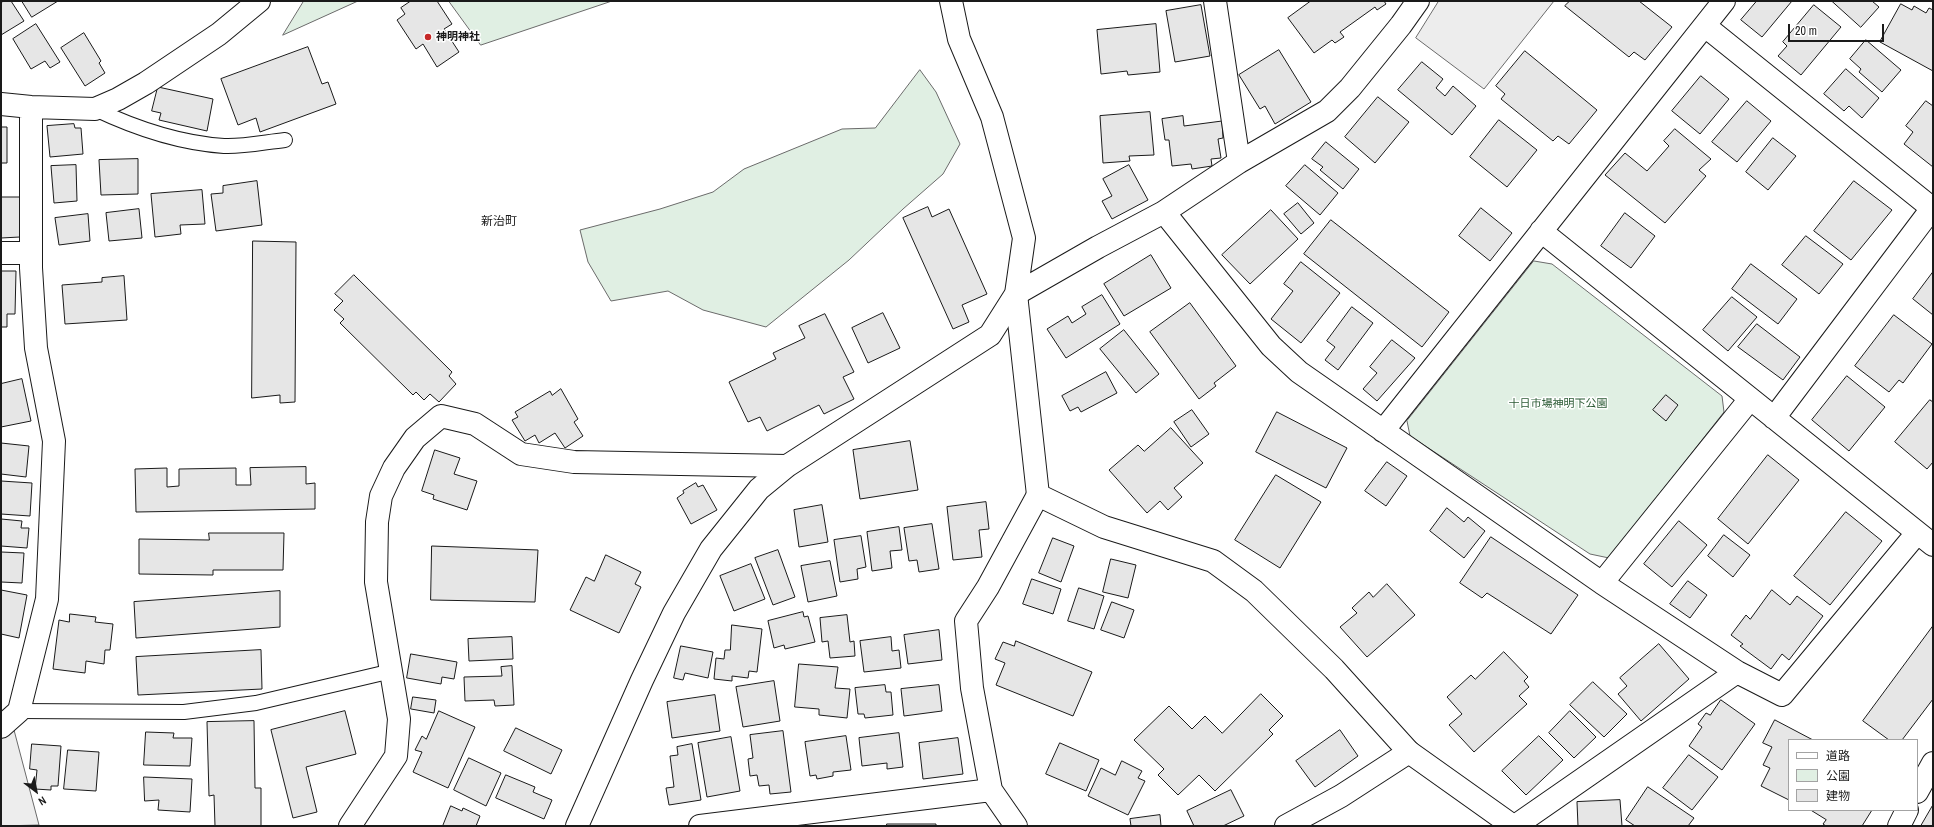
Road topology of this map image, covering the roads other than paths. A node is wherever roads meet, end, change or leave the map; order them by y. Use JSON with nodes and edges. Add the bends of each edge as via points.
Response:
{"nodes":[{"id":1,"x":259,"y":1,"type":"edge"},
{"id":2,"x":951,"y":1,"type":"edge"},
{"id":3,"x":1215,"y":1,"type":"edge"},
{"id":4,"x":1418,"y":1,"type":"edge"},
{"id":5,"x":1724,"y":1,"type":"edge"},
{"id":6,"x":1705,"y":26,"type":"junction"},
{"id":7,"x":1,"y":104,"type":"edge"},
{"id":8,"x":31,"y":107,"type":"junction"},
{"id":9,"x":95,"y":109,"type":"junction"},
{"id":10,"x":285,"y":140,"type":"dead end"},
{"id":11,"x":1239,"y":162,"type":"junction"},
{"id":12,"x":1933,"y":208,"type":"edge"},
{"id":13,"x":1164,"y":212,"type":"junction"},
{"id":14,"x":1541,"y":232,"type":"junction"},
{"id":15,"x":1,"y":253,"type":"edge"},
{"id":16,"x":31,"y":253,"type":"junction"},
{"id":17,"x":1016,"y":294,"type":"junction"},
{"id":18,"x":1750,"y":399,"type":"junction"},
{"id":19,"x":1774,"y":418,"type":"junction"},
{"id":20,"x":1383,"y":431,"type":"junction"},
{"id":21,"x":787,"y":466,"type":"junction"},
{"id":22,"x":1038,"y":495,"type":"junction"},
{"id":23,"x":1925,"y":539,"type":"edge"},
{"id":24,"x":1602,"y":583,"type":"junction"},
{"id":25,"x":392,"y":671,"type":"junction"},
{"id":26,"x":1737,"y":672,"type":"junction"},
{"id":27,"x":19,"y":711,"type":"junction"},
{"id":28,"x":1,"y":727,"type":"edge"},
{"id":29,"x":1409,"y":752,"type":"junction"},
{"id":30,"x":1933,"y":763,"type":"edge"},
{"id":31,"x":991,"y":790,"type":"junction"},
{"id":32,"x":1918,"y":790,"type":"edge"},
{"id":33,"x":1907,"y":811,"type":"edge"},
{"id":34,"x":350,"y":826,"type":"edge"},
{"id":35,"x":577,"y":826,"type":"edge"},
{"id":36,"x":700,"y":826,"type":"edge"},
{"id":37,"x":1016,"y":826,"type":"edge"},
{"id":38,"x":1286,"y":826,"type":"edge"},
{"id":39,"x":1514,"y":826,"type":"edge"},
{"id":40,"x":1899,"y":826,"type":"edge"}],
"edges":[{"from":1,"to":9,"type":"street","via":[[219,34],[146,83]]},
{"from":2,"to":17,"type":"street","via":[[959,39],[992,117],[1024,238]]},
{"from":3,"to":11,"type":"street"},
{"from":4,"to":11,"type":"street","via":[[1401,26],[1327,112]]},
{"from":5,"to":6,"type":"street"},
{"from":6,"to":12,"type":"street"},
{"from":6,"to":14,"type":"street"},
{"from":7,"to":8,"type":"street"},
{"from":8,"to":9,"type":"street"},
{"from":8,"to":16,"type":"street"},
{"from":9,"to":10,"type":"lane","via":[[120,121],[176,139],[225,146]]},
{"from":11,"to":13,"type":"street"},
{"from":12,"to":19,"type":"street"},
{"from":13,"to":17,"type":"street"},
{"from":13,"to":20,"type":"street","via":[[1271,346],[1298,372]]},
{"from":14,"to":18,"type":"street"},
{"from":14,"to":20,"type":"street"},
{"from":15,"to":16,"type":"street"},
{"from":16,"to":27,"type":"street","via":[[36,348],[54,441],[47,599]]},
{"from":17,"to":21,"type":"street","via":[[990,335]]},
{"from":17,"to":22,"type":"street"},
{"from":18,"to":19,"type":"street"},
{"from":18,"to":24,"type":"street"},
{"from":19,"to":23,"type":"street"},
{"from":20,"to":24,"type":"street"},
{"from":21,"to":25,"type":"street","via":[[574,462],[521,454],[475,424],[441,416],[415,438],[394,468],[381,496],[377,522],[376,582]]},
{"from":21,"to":35,"type":"street","via":[[759,490],[711,549],[671,620]]},
{"from":22,"to":29,"type":"street","via":[[1104,526],[1213,561],[1254,591],[1334,669]]},
{"from":22,"to":31,"type":"street","via":[[988,587],[966,621],[972,688]]},
{"from":23,"to":26,"type":"street","via":[[1782,695]]},
{"from":24,"to":26,"type":"street"},
{"from":25,"to":27,"type":"lane","via":[[256,704],[184,712]]},
{"from":25,"to":34,"type":"street","via":[[399,719],[396,756]]},
{"from":26,"to":39,"type":"street"},
{"from":27,"to":28,"type":"street"},
{"from":29,"to":38,"type":"street","via":[[1341,796]]},
{"from":29,"to":39,"type":"street"},
{"from":30,"to":32,"type":"street"},
{"from":31,"to":36,"type":"street"},
{"from":31,"to":37,"type":"street"},
{"from":33,"to":40,"type":"street"}]}
